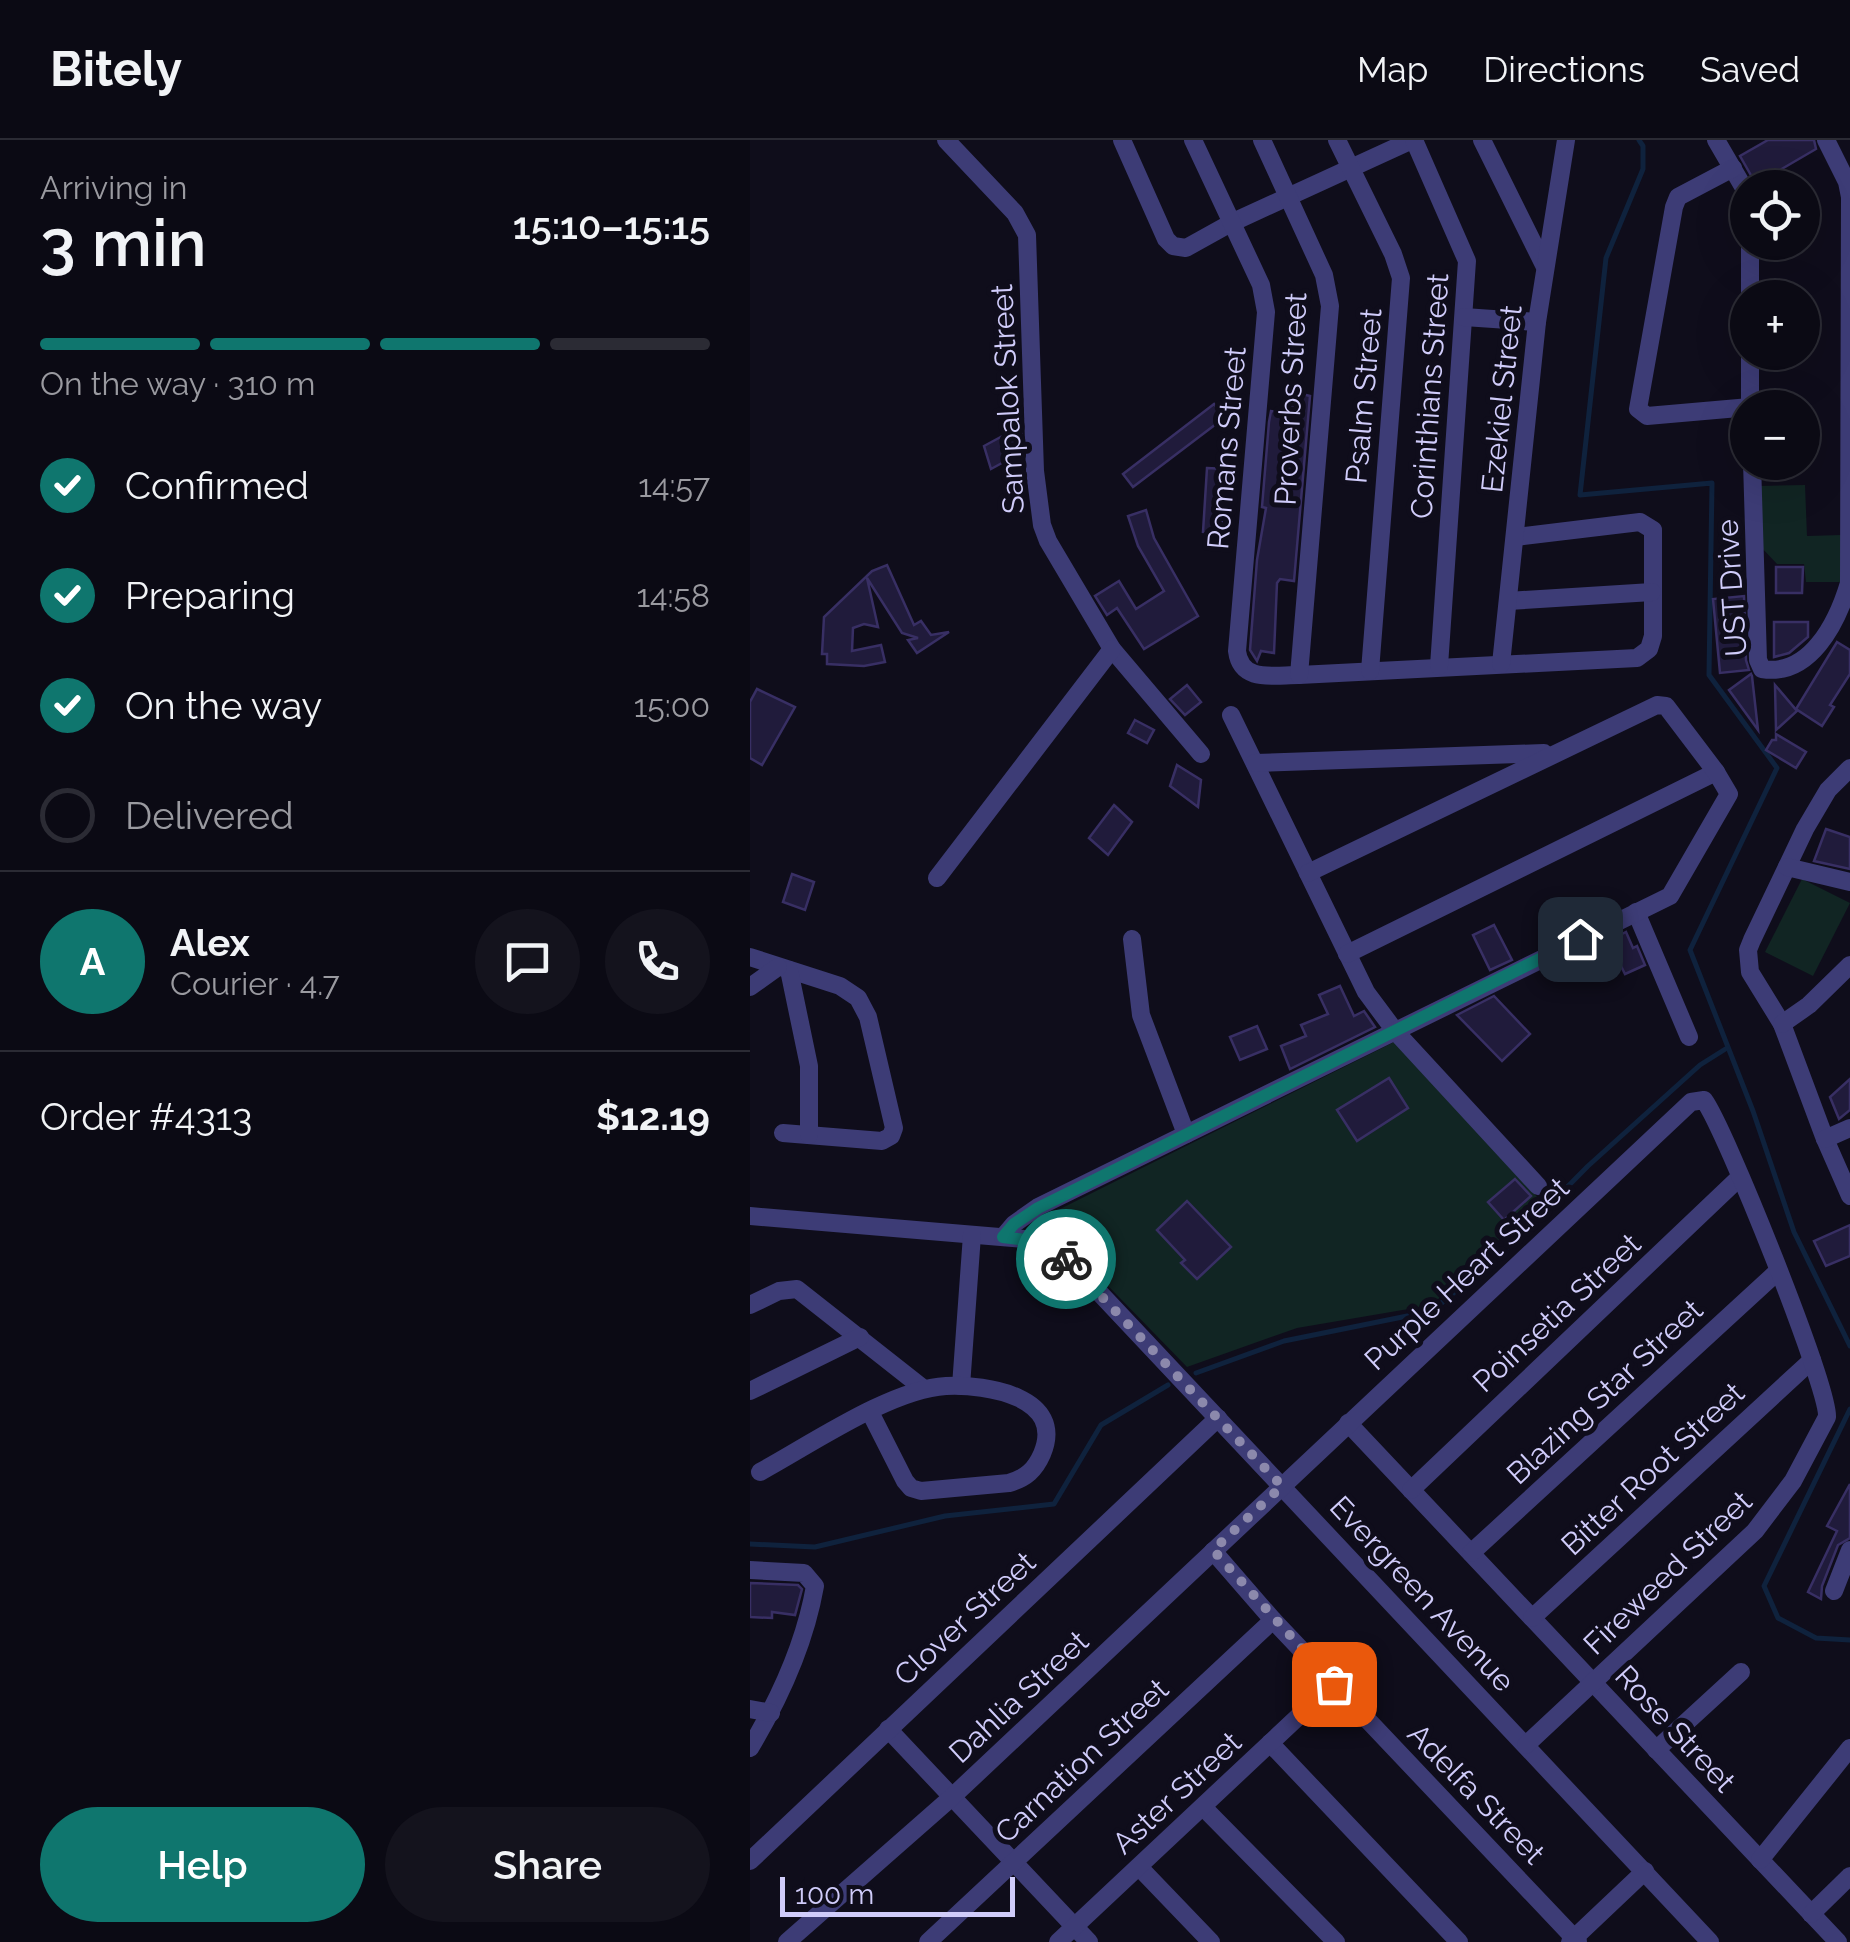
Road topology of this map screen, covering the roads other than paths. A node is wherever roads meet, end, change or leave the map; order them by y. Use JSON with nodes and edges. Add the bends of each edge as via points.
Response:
{"nodes":[{"id":1,"x":946,"y":140,"type":"edge"},
{"id":2,"x":1122,"y":140,"type":"edge"},
{"id":3,"x":1194,"y":140,"type":"edge"},
{"id":4,"x":1262,"y":140,"type":"edge"},
{"id":5,"x":1337,"y":140,"type":"edge"},
{"id":6,"x":1413,"y":140,"type":"edge"},
{"id":7,"x":1482,"y":140,"type":"edge"},
{"id":8,"x":1566,"y":140,"type":"edge"},
{"id":9,"x":1716,"y":140,"type":"edge"},
{"id":10,"x":1826,"y":140,"type":"edge"},
{"id":11,"x":1350,"y":168,"type":"junction"},
{"id":12,"x":1733,"y":168,"type":"joint"},
{"id":13,"x":1289,"y":197,"type":"junction"},
{"id":14,"x":1231,"y":223,"type":"junction"},
{"id":15,"x":1544,"y":265,"type":"junction"},
{"id":16,"x":1464,"y":317,"type":"junction"},
{"id":17,"x":1537,"y":322,"type":"junction"},
{"id":18,"x":1730,"y":409,"type":"edge"},
{"id":19,"x":1753,"y":480,"type":"edge"},
{"id":20,"x":1516,"y":537,"type":"junction"},
{"id":21,"x":1652,"y":592,"type":"junction"},
{"id":22,"x":1508,"y":601,"type":"junction"},
{"id":23,"x":1112,"y":650,"type":"junction"},
{"id":24,"x":1500,"y":664,"type":"junction"},
{"id":25,"x":1439,"y":666,"type":"junction"},
{"id":26,"x":1370,"y":671,"type":"junction"},
{"id":27,"x":1299,"y":675,"type":"junction"},
{"id":28,"x":1231,"y":716,"type":"dead end"},
{"id":29,"x":1554,"y":752,"type":"junction"},
{"id":30,"x":1201,"y":754,"type":"dead end"},
{"id":31,"x":1255,"y":763,"type":"junction"},
{"id":32,"x":1850,"y":768,"type":"edge"},
{"id":33,"x":1716,"y":772,"type":"junction"},
{"id":34,"x":1787,"y":867,"type":"junction"},
{"id":35,"x":1308,"y":873,"type":"junction"},
{"id":36,"x":937,"y":878,"type":"dead end"},
{"id":37,"x":1850,"y":882,"type":"edge"},
{"id":38,"x":1636,"y":912,"type":"junction"},
{"id":39,"x":1132,"y":939,"type":"dead end"},
{"id":40,"x":1348,"y":954,"type":"junction"},
{"id":41,"x":750,"y":957,"type":"edge"},
{"id":42,"x":1850,"y":965,"type":"edge"},
{"id":43,"x":783,"y":968,"type":"junction"},
{"id":44,"x":750,"y":987,"type":"edge"},
{"id":45,"x":1782,"y":1024,"type":"junction"},
{"id":46,"x":1395,"y":1031,"type":"junction"},
{"id":47,"x":1689,"y":1037,"type":"dead end"},
{"id":48,"x":1690,"y":1102,"type":"joint"},
{"id":49,"x":1850,"y":1128,"type":"edge"},
{"id":50,"x":783,"y":1133,"type":"dead end"},
{"id":51,"x":1186,"y":1134,"type":"junction"},
{"id":52,"x":809,"y":1135,"type":"junction"},
{"id":53,"x":1825,"y":1139,"type":"junction"},
{"id":54,"x":1740,"y":1177,"type":"junction"},
{"id":55,"x":1538,"y":1186,"type":"dead end"},
{"id":56,"x":1850,"y":1196,"type":"edge"},
{"id":57,"x":750,"y":1216,"type":"edge"},
{"id":58,"x":972,"y":1234,"type":"junction"},
{"id":59,"x":1003,"y":1237,"type":"junction"},
{"id":60,"x":1777,"y":1272,"type":"junction"},
{"id":61,"x":750,"y":1305,"type":"edge"},
{"id":62,"x":860,"y":1337,"type":"junction"},
{"id":63,"x":1812,"y":1360,"type":"junction"},
{"id":64,"x":961,"y":1386,"type":"junction"},
{"id":65,"x":924,"y":1389,"type":"junction"},
{"id":66,"x":750,"y":1392,"type":"edge"},
{"id":67,"x":870,"y":1412,"type":"junction"},
{"id":68,"x":1218,"y":1418,"type":"junction"},
{"id":69,"x":1348,"y":1423,"type":"junction"},
{"id":70,"x":760,"y":1472,"type":"dead end"},
{"id":71,"x":1282,"y":1486,"type":"junction"},
{"id":72,"x":1411,"y":1490,"type":"junction"},
{"id":73,"x":1213,"y":1550,"type":"junction"},
{"id":74,"x":1471,"y":1553,"type":"junction"},
{"id":75,"x":1848,"y":1558,"type":"edge"},
{"id":76,"x":750,"y":1570,"type":"edge"},
{"id":77,"x":1834,"y":1591,"type":"dead end"},
{"id":78,"x":1532,"y":1618,"type":"junction"},
{"id":79,"x":1272,"y":1620,"type":"junction"},
{"id":80,"x":1741,"y":1672,"type":"dead end"},
{"id":81,"x":1593,"y":1683,"type":"junction"},
{"id":82,"x":1334,"y":1684,"type":"junction"},
{"id":83,"x":750,"y":1709,"type":"edge"},
{"id":84,"x":771,"y":1713,"type":"junction"},
{"id":85,"x":888,"y":1729,"type":"junction"},
{"id":86,"x":1270,"y":1744,"type":"junction"},
{"id":87,"x":1526,"y":1746,"type":"junction"},
{"id":88,"x":750,"y":1748,"type":"edge"},
{"id":89,"x":1850,"y":1748,"type":"edge"},
{"id":90,"x":1656,"y":1750,"type":"junction"},
{"id":91,"x":952,"y":1798,"type":"junction"},
{"id":92,"x":1203,"y":1807,"type":"junction"},
{"id":93,"x":1760,"y":1860,"type":"junction"},
{"id":94,"x":750,"y":1861,"type":"edge"},
{"id":95,"x":1014,"y":1863,"type":"junction"},
{"id":96,"x":1139,"y":1867,"type":"junction"},
{"id":97,"x":1645,"y":1870,"type":"junction"},
{"id":98,"x":1850,"y":1876,"type":"edge"},
{"id":99,"x":1811,"y":1914,"type":"junction"},
{"id":100,"x":1074,"y":1927,"type":"junction"},
{"id":101,"x":1574,"y":1941,"type":"edge"},
{"id":102,"x":788,"y":1942,"type":"edge"},
{"id":103,"x":928,"y":1942,"type":"edge"},
{"id":104,"x":1058,"y":1942,"type":"edge"},
{"id":105,"x":1089,"y":1942,"type":"edge"},
{"id":106,"x":1211,"y":1942,"type":"edge"},
{"id":107,"x":1336,"y":1942,"type":"edge"},
{"id":108,"x":1458,"y":1942,"type":"edge"},
{"id":109,"x":1710,"y":1942,"type":"edge"},
{"id":110,"x":1838,"y":1942,"type":"edge"}],
"edges":[{"from":1,"to":23,"type":"street","name":"Sampalok Street","via":[[1015,213],[1027,235],[1042,525]]},
{"from":2,"to":14,"type":"street","via":[[1172,246],[1186,248]]},
{"from":3,"to":14,"type":"street","name":"Romans Street"},
{"from":4,"to":13,"type":"street","name":"Proverbs Street"},
{"from":5,"to":11,"type":"street","name":"Psalm Street"},
{"from":6,"to":11,"type":"street"},
{"from":6,"to":16,"type":"street","name":"Corinthians Street","via":[[1467,260]]},
{"from":7,"to":15,"type":"street"},
{"from":8,"to":15,"type":"street","name":"Ezekiel Street"},
{"from":9,"to":12,"type":"street"},
{"from":10,"to":19,"type":"street","name":"UST Drive","via":[[1850,197],[1848,583],[1814,650],[1778,671],[1762,668],[1758,660]]},
{"from":11,"to":13,"type":"street"},
{"from":11,"to":26,"type":"street","name":"Psalm Street","via":[[1401,278]]},
{"from":12,"to":18,"type":"street","via":[[1678,197],[1674,207],[1638,409],[1647,416]]},
{"from":13,"to":14,"type":"street"},
{"from":13,"to":27,"type":"street","name":"Proverbs Street","via":[[1324,275],[1330,306]]},
{"from":14,"to":27,"type":"street","name":"Romans Street","via":[[1261,284],[1266,312],[1237,651],[1246,672]]},
{"from":15,"to":17,"type":"street","name":"Ezekiel Street"},
{"from":16,"to":17,"type":"street"},
{"from":16,"to":25,"type":"street","name":"Corinthians Street"},
{"from":17,"to":20,"type":"street","name":"Ezekiel Street"},
{"from":20,"to":21,"type":"street","via":[[1640,522],[1652,530]]},
{"from":20,"to":22,"type":"street","name":"Ezekiel Street"},
{"from":21,"to":22,"type":"street"},
{"from":21,"to":24,"type":"street","via":[[1653,636],[1644,655]]},
{"from":22,"to":24,"type":"street","name":"Ezekiel Street"},
{"from":23,"to":30,"type":"street","name":"Sampalok Street"},
{"from":23,"to":36,"type":"street"},
{"from":24,"to":25,"type":"street"},
{"from":25,"to":26,"type":"street"},
{"from":26,"to":27,"type":"street"},
{"from":28,"to":31,"type":"street"},
{"from":29,"to":31,"type":"street"},
{"from":29,"to":33,"type":"street","via":[[1662,704]]},
{"from":29,"to":35,"type":"street"},
{"from":31,"to":35,"type":"street"},
{"from":32,"to":34,"type":"street","via":[[1817,806]]},
{"from":33,"to":38,"type":"street","via":[[1728,794],[1670,896]]},
{"from":33,"to":40,"type":"street"},
{"from":34,"to":37,"type":"street"},
{"from":34,"to":45,"type":"street","via":[[1748,963]]},
{"from":35,"to":40,"type":"street"},
{"from":38,"to":46,"type":"street"},
{"from":38,"to":47,"type":"street"},
{"from":39,"to":51,"type":"street","via":[[1141,1015]]},
{"from":40,"to":46,"type":"street"},
{"from":41,"to":43,"type":"street"},
{"from":42,"to":45,"type":"street"},
{"from":43,"to":44,"type":"street"},
{"from":43,"to":52,"type":"street","via":[[809,1066]]},
{"from":43,"to":52,"type":"street","via":[[858,998],[894,1128],[882,1140]]},
{"from":45,"to":53,"type":"street"},
{"from":46,"to":51,"type":"street"},
{"from":46,"to":55,"type":"street"},
{"from":48,"to":54,"type":"street","name":"Fireweed Street","via":[[1704,1100],[1710,1109]]},
{"from":48,"to":69,"type":"street","name":"Purple Heart Street"},
{"from":49,"to":53,"type":"street"},
{"from":50,"to":52,"type":"street"},
{"from":51,"to":59,"type":"street","via":[[1038,1208]]},
{"from":53,"to":56,"type":"street"},
{"from":54,"to":60,"type":"street","name":"Fireweed Street"},
{"from":54,"to":72,"type":"street","name":"Poinsetia Street"},
{"from":57,"to":58,"type":"street","name":"Evergreen Avenue"},
{"from":58,"to":59,"type":"street","name":"Evergreen Avenue"},
{"from":58,"to":64,"type":"street"},
{"from":59,"to":68,"type":"street","name":"Evergreen Avenue","via":[[1040,1242],[1064,1257]]},
{"from":60,"to":63,"type":"street","name":"Fireweed Street"},
{"from":60,"to":74,"type":"street","name":"Blazing Star Street"},
{"from":61,"to":62,"type":"street","via":[[797,1289]]},
{"from":62,"to":65,"type":"street"},
{"from":62,"to":66,"type":"street"},
{"from":63,"to":78,"type":"street","name":"Bitter Root Street"},
{"from":63,"to":81,"type":"street","name":"Fireweed Street","via":[[1828,1416],[1782,1498]]},
{"from":64,"to":65,"type":"street"},
{"from":64,"to":67,"type":"street","via":[[1020,1398],[1046,1420],[1046,1443],[1022,1479],[930,1492],[911,1488]]},
{"from":65,"to":67,"type":"street"},
{"from":67,"to":70,"type":"street"},
{"from":68,"to":71,"type":"street","name":"Evergreen Avenue"},
{"from":68,"to":85,"type":"street","name":"Clover Street"},
{"from":69,"to":71,"type":"street","name":"Purple Heart Street"},
{"from":69,"to":72,"type":"street","name":"Rose Street"},
{"from":71,"to":73,"type":"street","name":"Dahlia Street"},
{"from":71,"to":87,"type":"street","name":"Evergreen Avenue"},
{"from":72,"to":74,"type":"street","name":"Rose Street"},
{"from":73,"to":79,"type":"street","name":"Adelfa Street"},
{"from":73,"to":91,"type":"street","name":"Dahlia Street"},
{"from":74,"to":78,"type":"street","name":"Rose Street"},
{"from":75,"to":77,"type":"street"},
{"from":76,"to":84,"type":"street","via":[[804,1573],[815,1586],[808,1623]]},
{"from":78,"to":81,"type":"street","name":"Rose Street"},
{"from":79,"to":82,"type":"street","name":"Adelfa Street"},
{"from":79,"to":95,"type":"street","name":"Carnation Street"},
{"from":80,"to":90,"type":"street"},
{"from":81,"to":87,"type":"street","name":"Fireweed Street"},
{"from":81,"to":90,"type":"street","name":"Rose Street"},
{"from":82,"to":86,"type":"street","name":"Aster Street"},
{"from":82,"to":101,"type":"street","name":"Adelfa Street"},
{"from":83,"to":84,"type":"street"},
{"from":84,"to":88,"type":"street"},
{"from":85,"to":91,"type":"street"},
{"from":85,"to":94,"type":"street","name":"Clover Street"},
{"from":86,"to":92,"type":"street","name":"Aster Street"},
{"from":86,"to":108,"type":"street"},
{"from":87,"to":97,"type":"street","name":"Evergreen Avenue"},
{"from":89,"to":93,"type":"street"},
{"from":90,"to":93,"type":"street","name":"Rose Street"},
{"from":91,"to":95,"type":"street"},
{"from":91,"to":102,"type":"street","name":"Dahlia Street"},
{"from":92,"to":96,"type":"street","name":"Aster Street"},
{"from":92,"to":107,"type":"street"},
{"from":93,"to":99,"type":"street","name":"Rose Street"},
{"from":95,"to":100,"type":"street"},
{"from":95,"to":103,"type":"street","name":"Carnation Street"},
{"from":96,"to":100,"type":"street","name":"Aster Street"},
{"from":96,"to":106,"type":"street"},
{"from":97,"to":101,"type":"street"},
{"from":97,"to":109,"type":"street","name":"Evergreen Avenue"},
{"from":98,"to":99,"type":"street"},
{"from":99,"to":110,"type":"street","name":"Rose Street"},
{"from":100,"to":104,"type":"street","name":"Aster Street"},
{"from":100,"to":105,"type":"street"}]}
